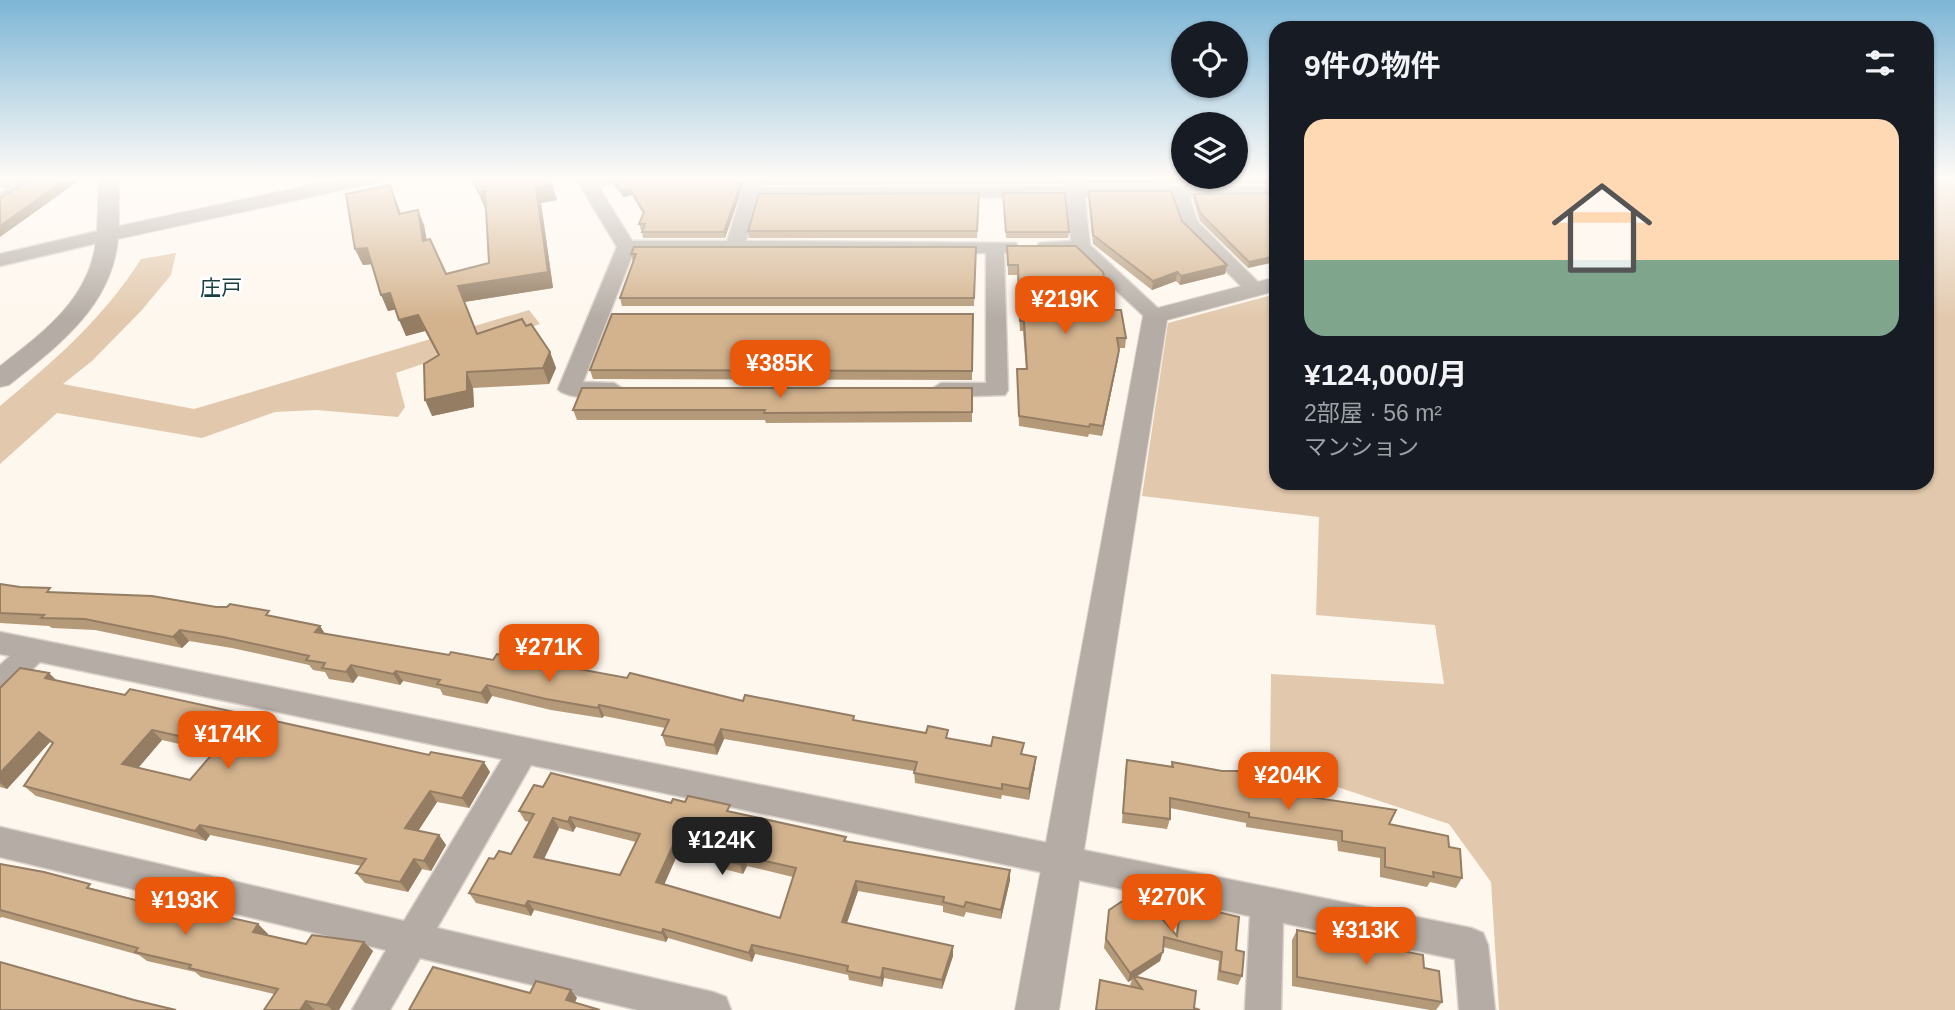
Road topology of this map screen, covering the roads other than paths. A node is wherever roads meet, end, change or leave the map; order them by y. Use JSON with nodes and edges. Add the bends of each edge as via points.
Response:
{"nodes":[{"id":1,"x":107,"y":224,"type":"edge"},
{"id":2,"x":157,"y":224,"type":"edge"},
{"id":3,"x":612,"y":224,"type":"edge"},
{"id":4,"x":742,"y":224,"type":"edge"},
{"id":5,"x":1079,"y":224,"type":"edge"},
{"id":6,"x":1189,"y":224,"type":"edge"},
{"id":7,"x":107,"y":235,"type":"junction"},
{"id":8,"x":626,"y":247,"type":"junction"},
{"id":9,"x":735,"y":247,"type":"junction"},
{"id":10,"x":995,"y":247,"type":"junction"},
{"id":11,"x":1081,"y":247,"type":"junction"},
{"id":12,"x":0,"y":260,"type":"edge"},
{"id":13,"x":1265,"y":287,"type":"edge"},
{"id":14,"x":599,"y":315,"type":"junction"},
{"id":15,"x":626,"y":315,"type":"edge"},
{"id":16,"x":1154,"y":316,"type":"junction"},
{"id":17,"x":0,"y":379,"type":"edge"},
{"id":18,"x":638,"y":390,"type":"edge"},
{"id":19,"x":914,"y":390,"type":"edge"},
{"id":20,"x":0,"y":643,"type":"edge"},
{"id":21,"x":35,"y":650,"type":"junction"},
{"id":22,"x":0,"y":683,"type":"edge"},
{"id":23,"x":523,"y":751,"type":"junction"},
{"id":24,"x":0,"y":842,"type":"edge"},
{"id":25,"x":1065,"y":862,"type":"junction"},
{"id":26,"x":1267,"y":903,"type":"junction"},
{"id":27,"x":411,"y":941,"type":"junction"},
{"id":28,"x":370,"y":1010,"type":"edge"},
{"id":29,"x":713,"y":1010,"type":"edge"},
{"id":30,"x":1037,"y":1010,"type":"edge"},
{"id":31,"x":1263,"y":1010,"type":"edge"},
{"id":32,"x":1477,"y":1010,"type":"edge"}],
"edges":[{"from":1,"to":7,"type":"street"},
{"from":2,"to":7,"type":"street"},
{"from":3,"to":8,"type":"street"},
{"from":4,"to":9,"type":"street"},
{"from":5,"to":11,"type":"street"},
{"from":6,"to":13,"type":"street"},
{"from":7,"to":12,"type":"street"},
{"from":7,"to":17,"type":"street","via":[[102,267],[91,294]]},
{"from":8,"to":9,"type":"street"},
{"from":8,"to":14,"type":"street"},
{"from":9,"to":10,"type":"street"},
{"from":10,"to":11,"type":"street"},
{"from":10,"to":19,"type":"street","via":[[988,315],[996,390]]},
{"from":11,"to":16,"type":"street"},
{"from":13,"to":16,"type":"street"},
{"from":14,"to":15,"type":"street"},
{"from":14,"to":18,"type":"street","via":[[569,389]]},
{"from":16,"to":25,"type":"street"},
{"from":20,"to":21,"type":"street"},
{"from":21,"to":22,"type":"street"},
{"from":21,"to":23,"type":"street"},
{"from":23,"to":25,"type":"street"},
{"from":23,"to":27,"type":"street"},
{"from":24,"to":27,"type":"street"},
{"from":25,"to":26,"type":"street"},
{"from":25,"to":30,"type":"street"},
{"from":26,"to":31,"type":"street"},
{"from":26,"to":32,"type":"street","via":[[1471,945]]},
{"from":27,"to":28,"type":"street"},
{"from":27,"to":29,"type":"street"}]}
